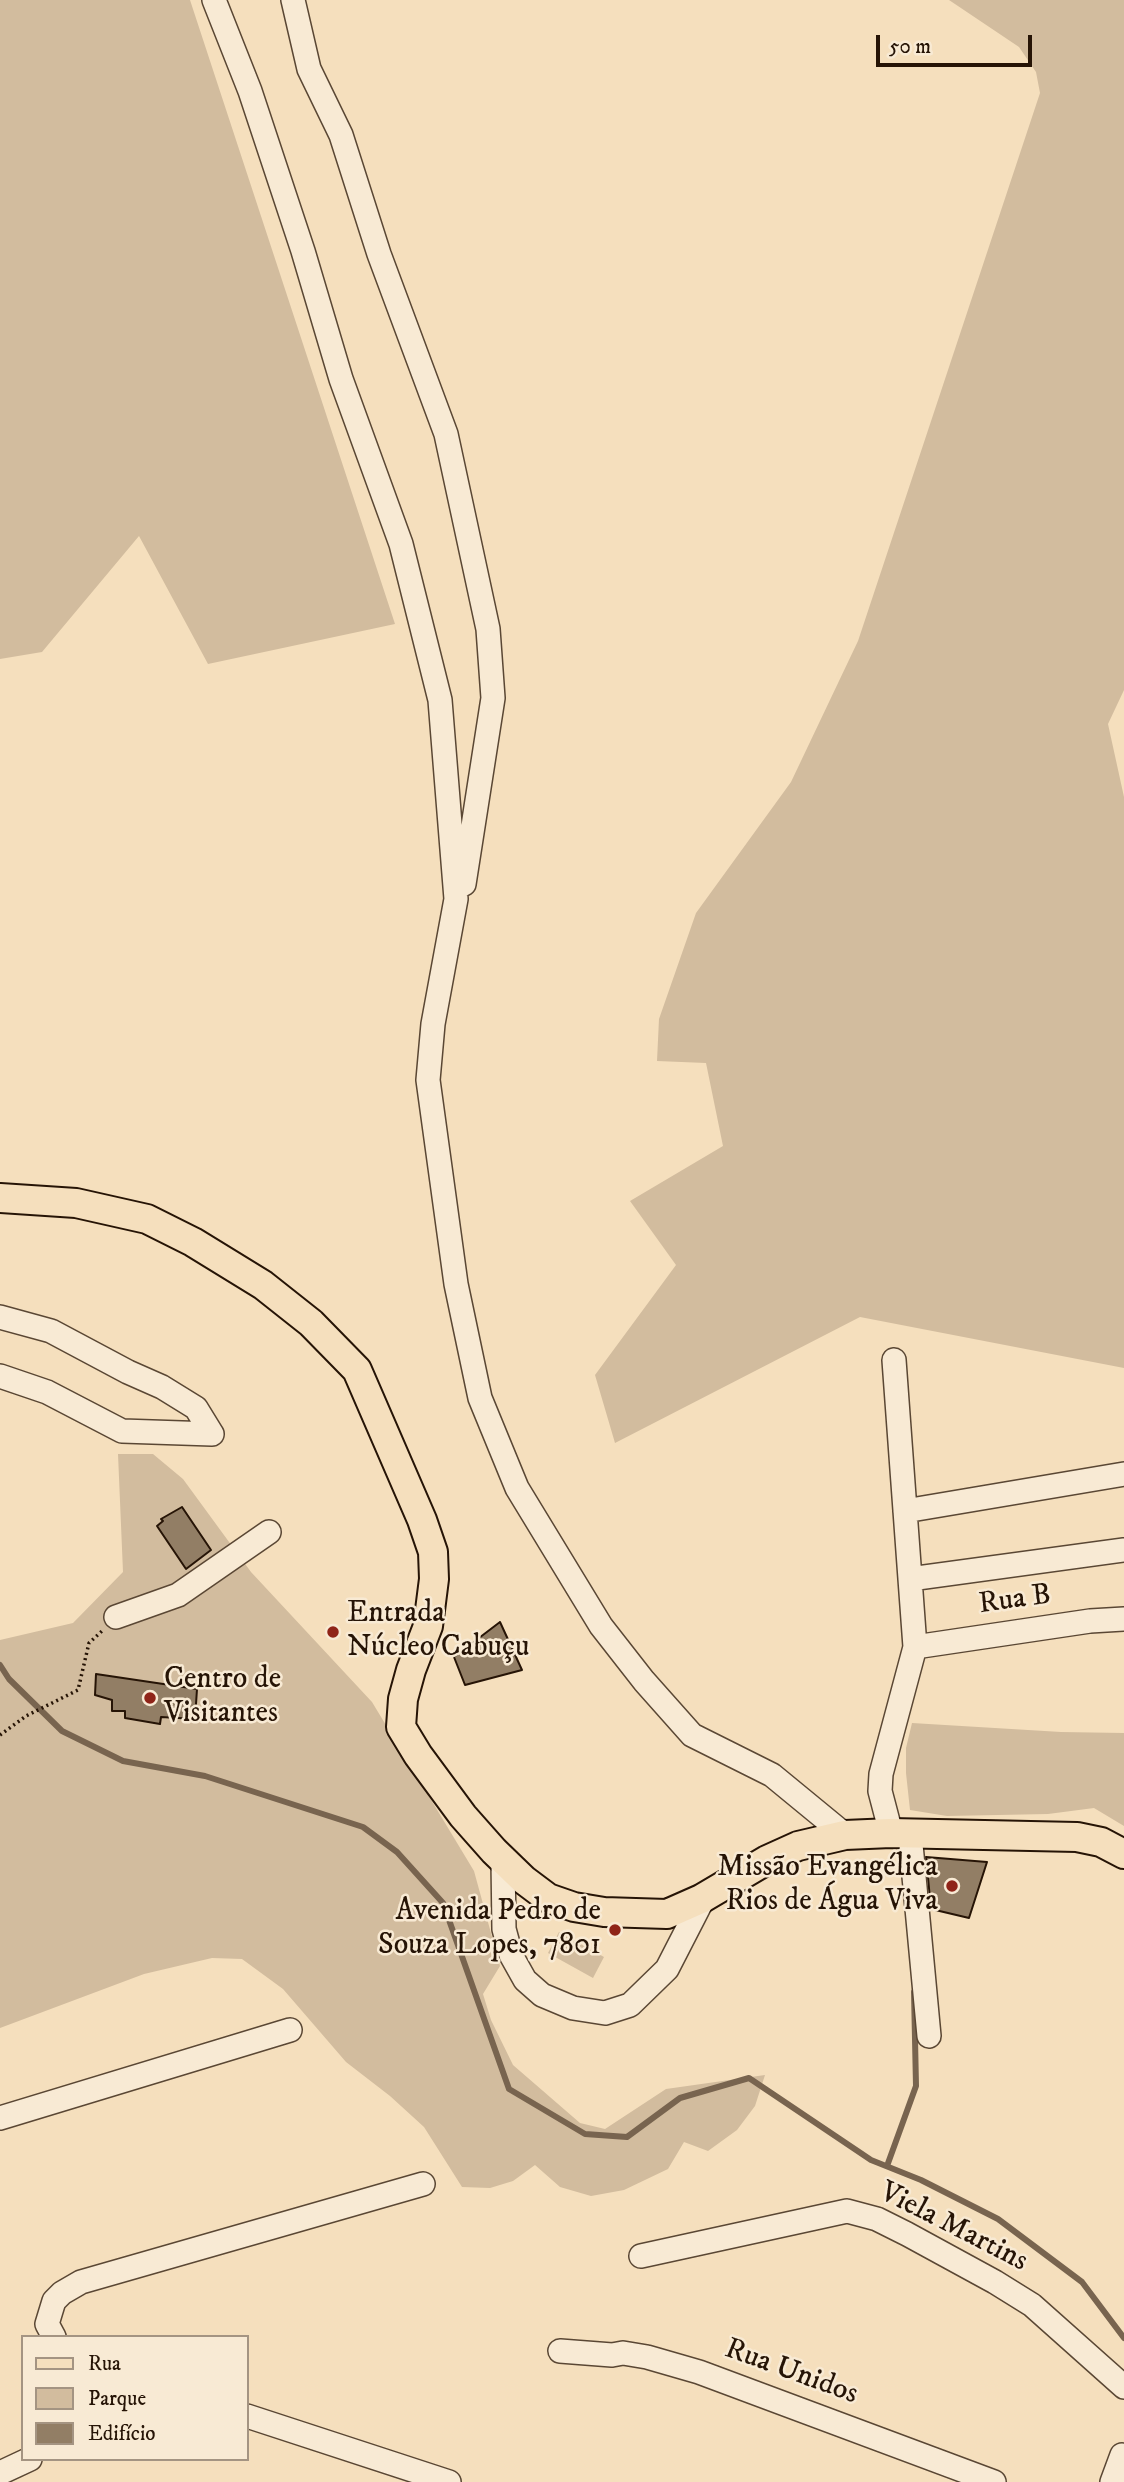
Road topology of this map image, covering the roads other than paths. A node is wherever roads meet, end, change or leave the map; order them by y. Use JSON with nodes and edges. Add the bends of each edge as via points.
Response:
{"nodes":[{"id":1,"x":214,"y":0,"type":"edge"},
{"id":2,"x":293,"y":0,"type":"edge"},
{"id":3,"x":456,"y":899,"type":"junction"},
{"id":4,"x":0,"y":1198,"type":"edge"},
{"id":5,"x":0,"y":1317,"type":"edge"},
{"id":6,"x":894,"y":1360,"type":"dead end"},
{"id":7,"x":0,"y":1376,"type":"edge"},
{"id":8,"x":1124,"y":1474,"type":"edge"},
{"id":9,"x":905,"y":1511,"type":"junction"},
{"id":10,"x":269,"y":1532,"type":"dead end"},
{"id":11,"x":1124,"y":1550,"type":"edge"},
{"id":12,"x":910,"y":1579,"type":"junction"},
{"id":13,"x":116,"y":1617,"type":"road end"},
{"id":14,"x":1124,"y":1619,"type":"edge"},
{"id":15,"x":915,"y":1647,"type":"junction"},
{"id":16,"x":901,"y":1833,"type":"junction"},
{"id":17,"x":845,"y":1835,"type":"junction"},
{"id":18,"x":1124,"y":1854,"type":"edge"},
{"id":19,"x":503,"y":1861,"type":"junction"},
{"id":20,"x":704,"y":1896,"type":"junction"},
{"id":21,"x":290,"y":2030,"type":"dead end"},
{"id":22,"x":929,"y":2036,"type":"dead end"},
{"id":23,"x":0,"y":2118,"type":"edge"},
{"id":24,"x":423,"y":2184,"type":"dead end"},
{"id":25,"x":641,"y":2256,"type":"dead end"},
{"id":26,"x":53,"y":2335,"type":"edge"},
{"id":27,"x":560,"y":2351,"type":"dead end"},
{"id":28,"x":1124,"y":2387,"type":"edge"},
{"id":29,"x":248,"y":2416,"type":"edge"},
{"id":30,"x":1122,"y":2455,"type":"dead end"},
{"id":31,"x":26,"y":2461,"type":"edge"},
{"id":32,"x":0,"y":2473,"type":"edge"},
{"id":33,"x":449,"y":2482,"type":"edge"},
{"id":34,"x":994,"y":2482,"type":"edge"},
{"id":35,"x":1112,"y":2482,"type":"edge"}],
"edges":[{"from":1,"to":3,"type":"street","via":[[250,91],[341,379],[401,544],[440,700]]},
{"from":2,"to":3,"type":"street","via":[[309,69],[341,135],[379,254],[446,434],[488,628],[493,698],[464,884]]},
{"from":3,"to":17,"type":"street","via":[[433,1024],[428,1080],[456,1284],[480,1398],[517,1488],[601,1626],[692,1735],[772,1775]]},
{"from":4,"to":19,"type":"main road","via":[[76,1203],[147,1219],[262,1284],[311,1323],[357,1370],[433,1552],[435,1579],[428,1626],[403,1699],[401,1727],[463,1816]]},
{"from":5,"to":7,"type":"street","via":[[51,1331],[162,1387],[196,1408],[212,1434],[122,1431],[47,1392]]},
{"from":6,"to":9,"type":"street"},
{"from":8,"to":9,"type":"street"},
{"from":9,"to":12,"type":"street"},
{"from":10,"to":13,"type":"street","via":[[178,1595]]},
{"from":11,"to":12,"type":"street"},
{"from":12,"to":15,"type":"street"},
{"from":14,"to":15,"type":"street","name":"Rua B"},
{"from":15,"to":16,"type":"street","via":[[881,1774],[880,1791]]},
{"from":16,"to":17,"type":"main road"},
{"from":16,"to":18,"type":"main road","via":[[1077,1837]]},
{"from":16,"to":22,"type":"street"},
{"from":17,"to":20,"type":"main road","via":[[798,1846]]},
{"from":19,"to":20,"type":"main road","via":[[548,1898],[594,1911],[667,1914]]},
{"from":19,"to":20,"type":"street","via":[[504,1929],[511,1955],[525,1980],[542,1995],[573,2008],[605,2013],[630,2005],[667,1969]]},
{"from":21,"to":23,"type":"street"},
{"from":24,"to":26,"type":"street","via":[[81,2282],[54,2301],[47,2324]]},
{"from":25,"to":28,"type":"street","name":"Viela Martins","via":[[847,2211],[877,2219],[1032,2305]]},
{"from":27,"to":34,"type":"street","name":"Rua Unidos","via":[[623,2353],[699,2372]]},
{"from":29,"to":33,"type":"street"},
{"from":30,"to":35,"type":"street"},
{"from":31,"to":32,"type":"street"}]}
